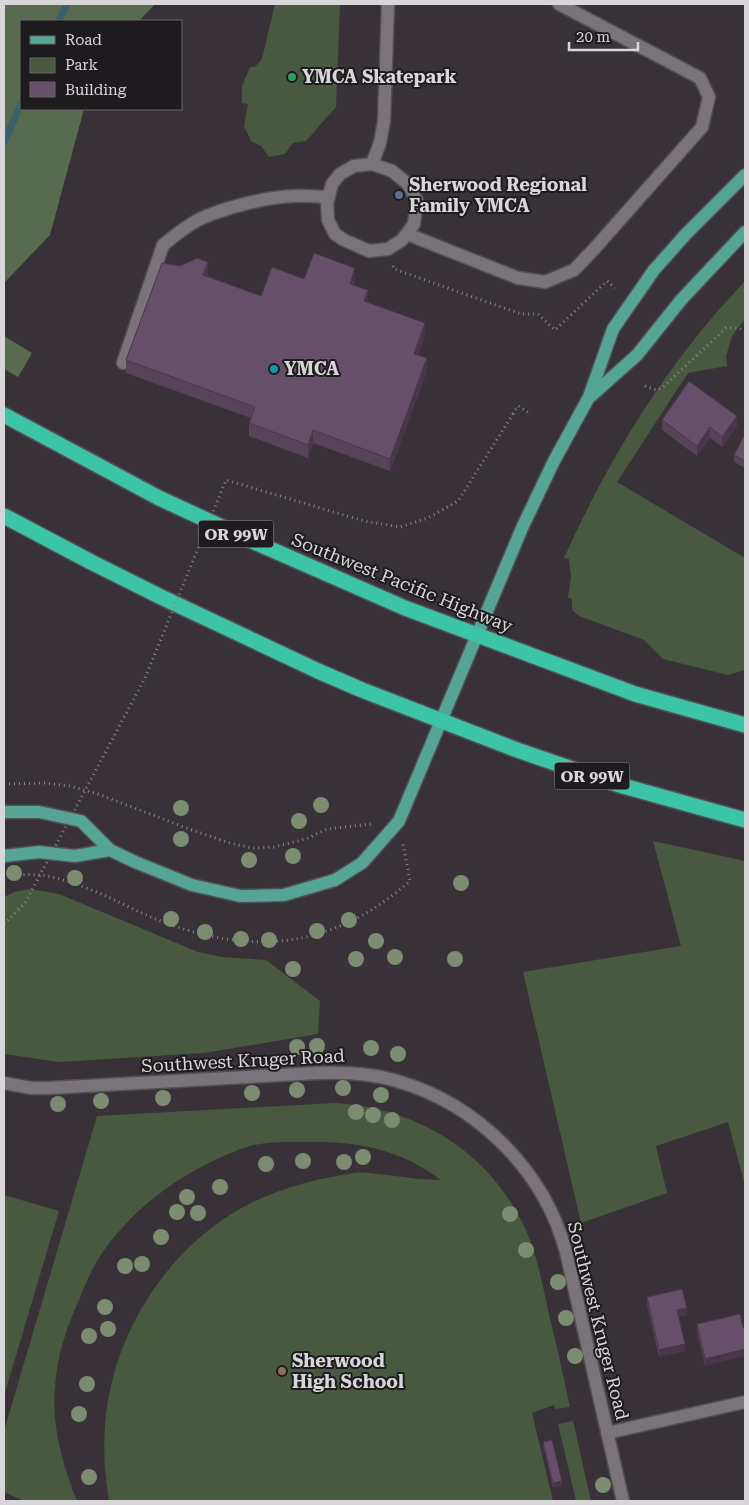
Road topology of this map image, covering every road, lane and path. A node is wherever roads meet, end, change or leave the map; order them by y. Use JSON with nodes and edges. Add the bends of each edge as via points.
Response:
{"nodes":[{"id":1,"x":388,"y":4,"type":"edge"},
{"id":2,"x":559,"y":4,"type":"edge"},
{"id":3,"x":372,"y":164,"type":"junction"},
{"id":4,"x":745,"y":175,"type":"edge"},
{"id":5,"x":329,"y":197,"type":"junction"},
{"id":6,"x":745,"y":232,"type":"edge"},
{"id":7,"x":407,"y":234,"type":"junction"},
{"id":8,"x":388,"y":248,"type":"junction"},
{"id":9,"x":615,"y":288,"type":"dead end"},
{"id":10,"x":745,"y":332,"type":"edge"},
{"id":11,"x":123,"y":363,"type":"dead end"},
{"id":12,"x":645,"y":386,"type":"dead end"},
{"id":13,"x":589,"y":397,"type":"junction"},
{"id":14,"x":529,"y":413,"type":"dead end"},
{"id":15,"x":4,"y":415,"type":"edge"},
{"id":16,"x":4,"y":516,"type":"edge"},
{"id":17,"x":477,"y":636,"type":"junction"},
{"id":18,"x":442,"y":721,"type":"junction"},
{"id":19,"x":745,"y":725,"type":"edge"},
{"id":20,"x":4,"y":784,"type":"edge"},
{"id":21,"x":4,"y":812,"type":"edge"},
{"id":22,"x":745,"y":820,"type":"edge"},
{"id":23,"x":399,"y":821,"type":"junction"},
{"id":24,"x":110,"y":850,"type":"junction"},
{"id":25,"x":4,"y":856,"type":"edge"},
{"id":26,"x":4,"y":879,"type":"edge"},
{"id":27,"x":4,"y":924,"type":"edge"},
{"id":28,"x":4,"y":1083,"type":"edge"},
{"id":29,"x":745,"y":1402,"type":"edge"},
{"id":30,"x":607,"y":1434,"type":"junction"},
{"id":31,"x":623,"y":1501,"type":"edge"}],
"edges":[{"from":1,"to":3,"type":"street","via":[[384,121]]},
{"from":2,"to":7,"type":"street","via":[[700,78],[709,97],[702,127],[574,270],[545,282],[518,278]]},
{"from":3,"to":5,"type":"street","via":[[354,166],[340,174],[332,184]]},
{"from":3,"to":7,"type":"street","via":[[398,175],[408,184],[417,201],[414,224]]},
{"from":4,"to":13,"type":"main road","via":[[686,234],[632,300],[613,329]]},
{"from":5,"to":8,"type":"street","via":[[328,220],[335,234],[369,251]]},
{"from":5,"to":11,"type":"street","via":[[294,196],[257,202],[198,220],[177,233],[163,245]]},
{"from":6,"to":13,"type":"main road","via":[[681,300],[637,356]]},
{"from":7,"to":8,"type":"street"},
{"from":8,"to":9,"type":"path","via":[[394,269],[521,314],[538,314],[555,330],[607,281]]},
{"from":10,"to":12,"type":"path","via":[[734,326],[726,328],[662,388],[656,390]]},
{"from":13,"to":17,"type":"main road","via":[[522,528]]},
{"from":14,"to":27,"type":"path","bridge":true,"via":[[518,406],[458,501],[428,518],[400,527],[364,521],[226,480],[145,678],[26,903]]},
{"from":15,"to":17,"type":"highway","name":"Southwest Pacific Highway","number":"OR 99W","via":[[159,498],[405,608]]},
{"from":16,"to":18,"type":"highway","number":"OR 99W","via":[[318,672]]},
{"from":17,"to":18,"type":"main road"},
{"from":17,"to":19,"type":"highway","name":"Southwest Pacific Highway","number":"OR 99W","via":[[635,694]]},
{"from":18,"to":22,"type":"highway","number":"OR 99W","via":[[616,784]]},
{"from":18,"to":23,"type":"main road"},
{"from":20,"to":23,"type":"path","via":[[70,786],[252,848],[274,847],[306,839],[327,829]]},
{"from":21,"to":24,"type":"main road","via":[[39,812],[81,821]]},
{"from":23,"to":24,"type":"main road","via":[[362,864],[335,880],[284,895],[240,896],[192,885]]},
{"from":23,"to":26,"type":"path","via":[[410,881],[390,899],[337,928],[284,941],[227,940],[197,934],[48,875],[28,873]]},
{"from":24,"to":25,"type":"main road","via":[[75,856],[39,852]]},
{"from":28,"to":30,"type":"street","name":"Southwest Kruger Road","via":[[57,1088],[337,1072],[395,1080],[450,1104],[490,1132],[517,1159],[533,1179],[552,1213],[566,1252]]},
{"from":29,"to":30,"type":"street"},
{"from":30,"to":31,"type":"street","name":"Southwest Kruger Road"}]}
